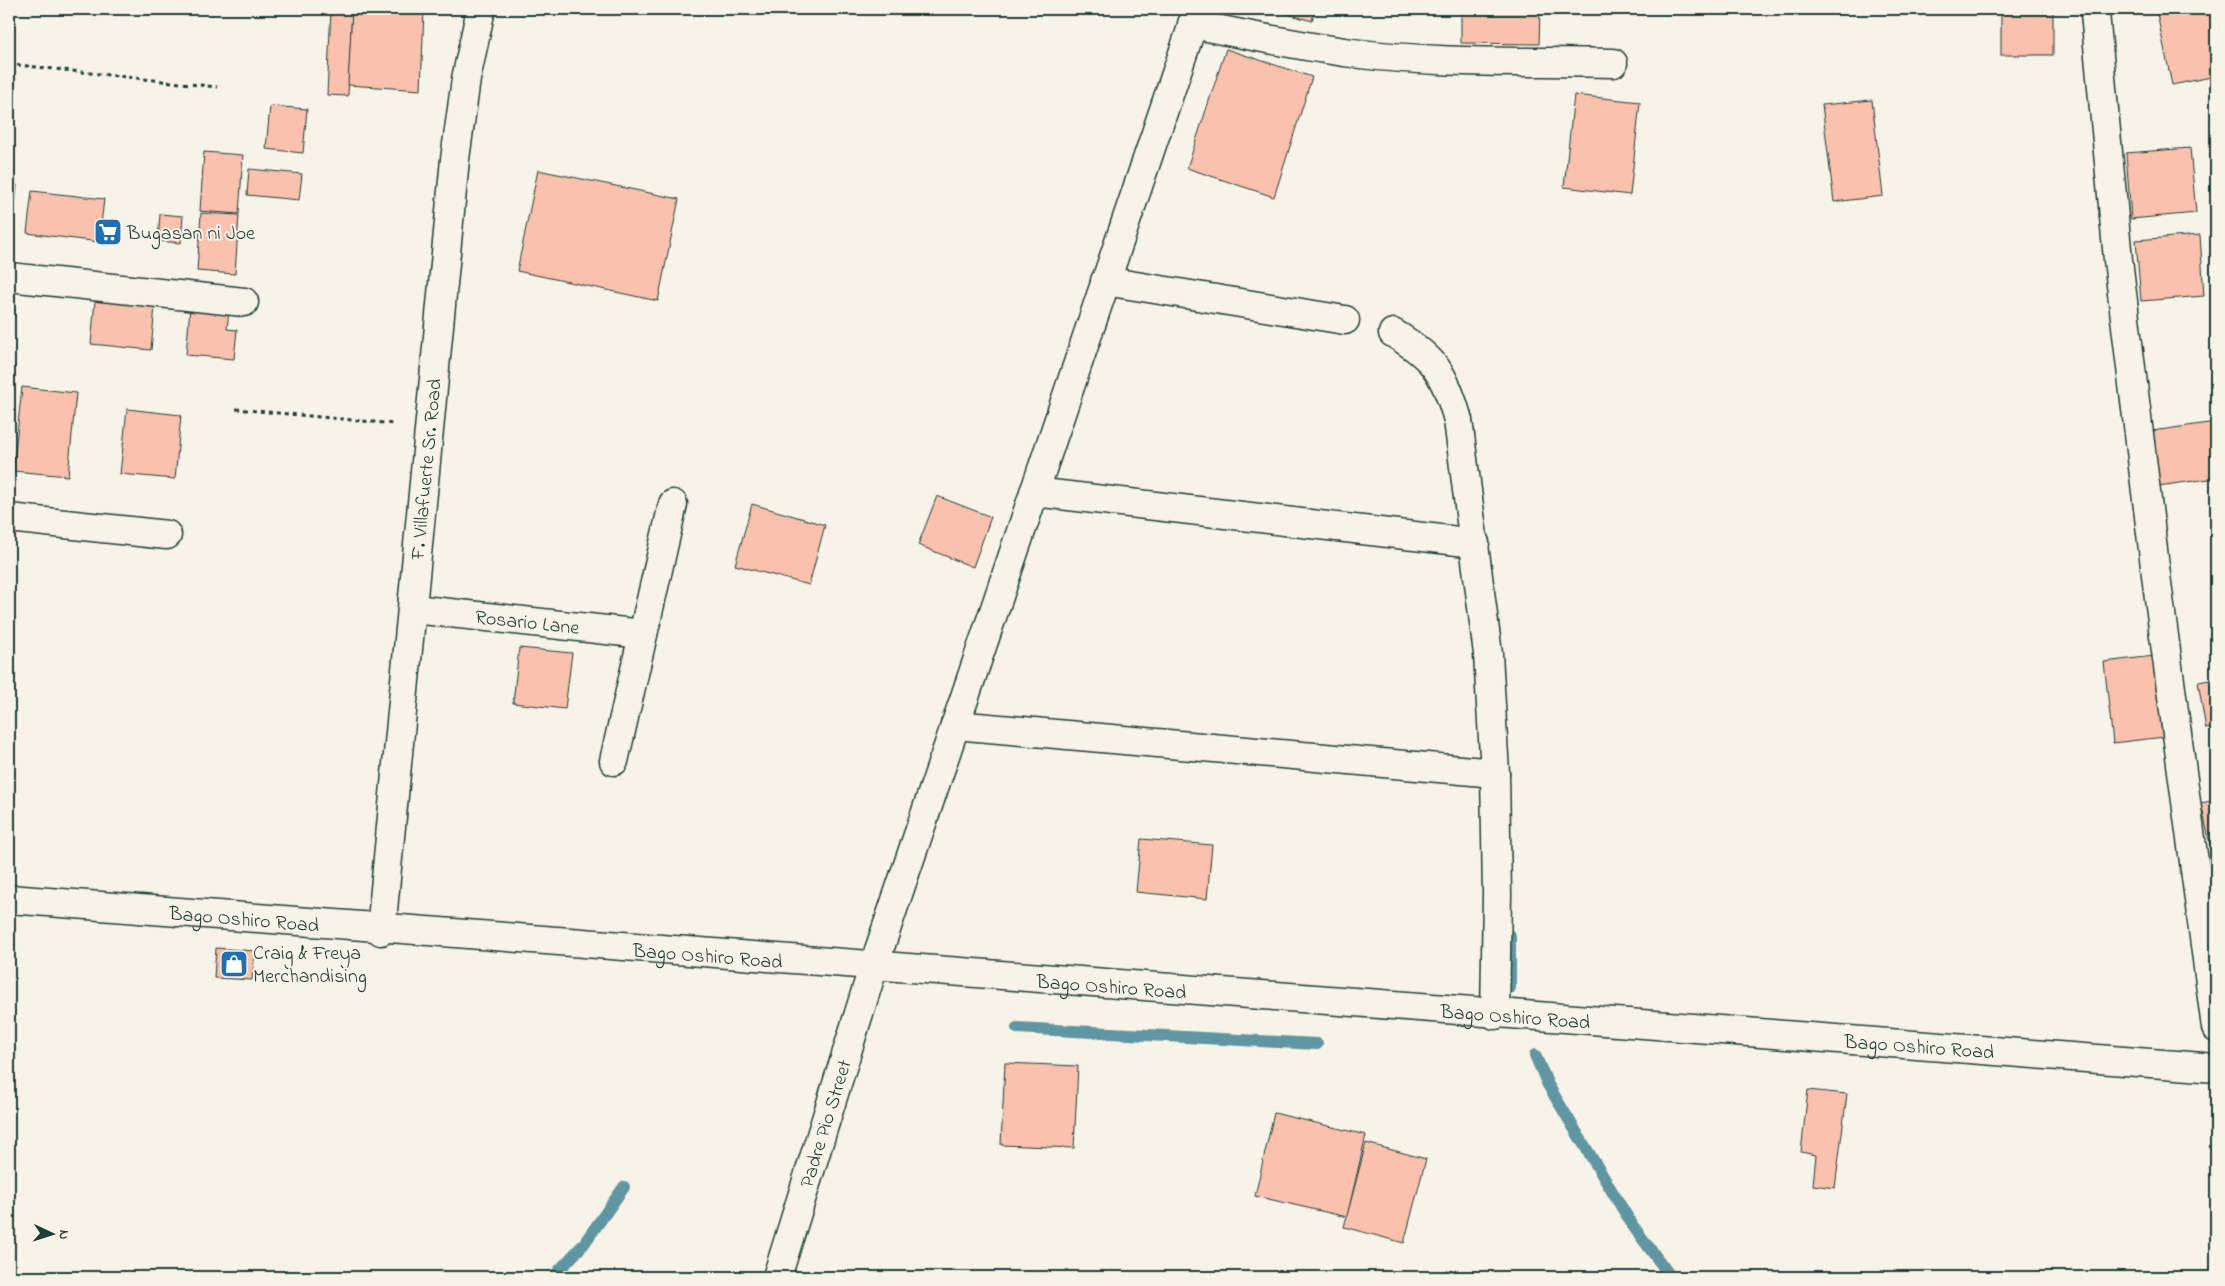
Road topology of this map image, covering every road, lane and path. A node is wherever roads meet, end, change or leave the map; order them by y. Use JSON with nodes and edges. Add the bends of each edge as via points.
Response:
{"nodes":[{"id":1,"x":481,"y":9,"type":"edge"},
{"id":2,"x":2095,"y":13,"type":"dead end"},
{"id":3,"x":1195,"y":16,"type":"edge"},
{"id":4,"x":1613,"y":62,"type":"dead end"},
{"id":5,"x":9,"y":64,"type":"edge"},
{"id":6,"x":217,"y":87,"type":"dead end"},
{"id":7,"x":9,"y":277,"type":"edge"},
{"id":8,"x":1105,"y":281,"type":"junction"},
{"id":9,"x":244,"y":302,"type":"dead end"},
{"id":10,"x":1345,"y":320,"type":"dead end"},
{"id":11,"x":1393,"y":333,"type":"dead end"},
{"id":12,"x":236,"y":408,"type":"dead end"},
{"id":13,"x":430,"y":427,"type":"junction"},
{"id":14,"x":1034,"y":492,"type":"junction"},
{"id":15,"x":672,"y":504,"type":"dead end"},
{"id":16,"x":9,"y":518,"type":"edge"},
{"id":17,"x":167,"y":535,"type":"dead end"},
{"id":18,"x":1475,"y":543,"type":"junction"},
{"id":19,"x":413,"y":608,"type":"junction"},
{"id":20,"x":643,"y":634,"type":"junction"},
{"id":21,"x":955,"y":725,"type":"junction"},
{"id":22,"x":614,"y":761,"type":"dead end"},
{"id":23,"x":1495,"y":773,"type":"junction"},
{"id":24,"x":9,"y":900,"type":"edge"},
{"id":25,"x":381,"y":931,"type":"junction"},
{"id":26,"x":873,"y":968,"type":"junction"},
{"id":27,"x":1495,"y":1015,"type":"junction"},
{"id":28,"x":2216,"y":1028,"type":"edge"},
{"id":29,"x":2216,"y":1068,"type":"edge"},
{"id":30,"x":777,"y":1277,"type":"edge"}],
"edges":[{"from":1,"to":13,"type":"street","name":"F. Villafuerte Sr. Road","via":[[466,79],[456,159]]},
{"from":2,"to":28,"type":"street","via":[[2118,260]]},
{"from":3,"to":4,"type":"street","via":[[1288,43],[1354,53],[1429,60]]},
{"from":3,"to":8,"type":"street","name":"Padre Pio Street"},
{"from":5,"to":6,"type":"path"},
{"from":7,"to":9,"type":"street"},
{"from":8,"to":10,"type":"street"},
{"from":8,"to":14,"type":"street","name":"Padre Pio Street"},
{"from":11,"to":18,"type":"street","via":[[1418,347],[1438,369],[1450,392],[1458,420]]},
{"from":12,"to":13,"type":"path"},
{"from":13,"to":19,"type":"street","name":"F. Villafuerte Sr. Road"},
{"from":14,"to":18,"type":"street"},
{"from":14,"to":21,"type":"street","name":"Padre Pio Street"},
{"from":15,"to":20,"type":"street"},
{"from":16,"to":17,"type":"street"},
{"from":18,"to":23,"type":"street","via":[[1488,654]]},
{"from":19,"to":20,"type":"street","name":"Rosario Lane"},
{"from":19,"to":25,"type":"street","name":"F. Villafuerte Sr. Road"},
{"from":20,"to":22,"type":"street"},
{"from":21,"to":23,"type":"street"},
{"from":21,"to":26,"type":"street","name":"Padre Pio Street"},
{"from":23,"to":27,"type":"street"},
{"from":24,"to":25,"type":"street","name":"Bago Oshiro Road"},
{"from":25,"to":26,"type":"street","name":"Bago Oshiro Road"},
{"from":26,"to":27,"type":"street","name":"Bago Oshiro Road"},
{"from":26,"to":30,"type":"street","name":"Padre Pio Street"},
{"from":27,"to":29,"type":"street","name":"Bago Oshiro Road"}]}
